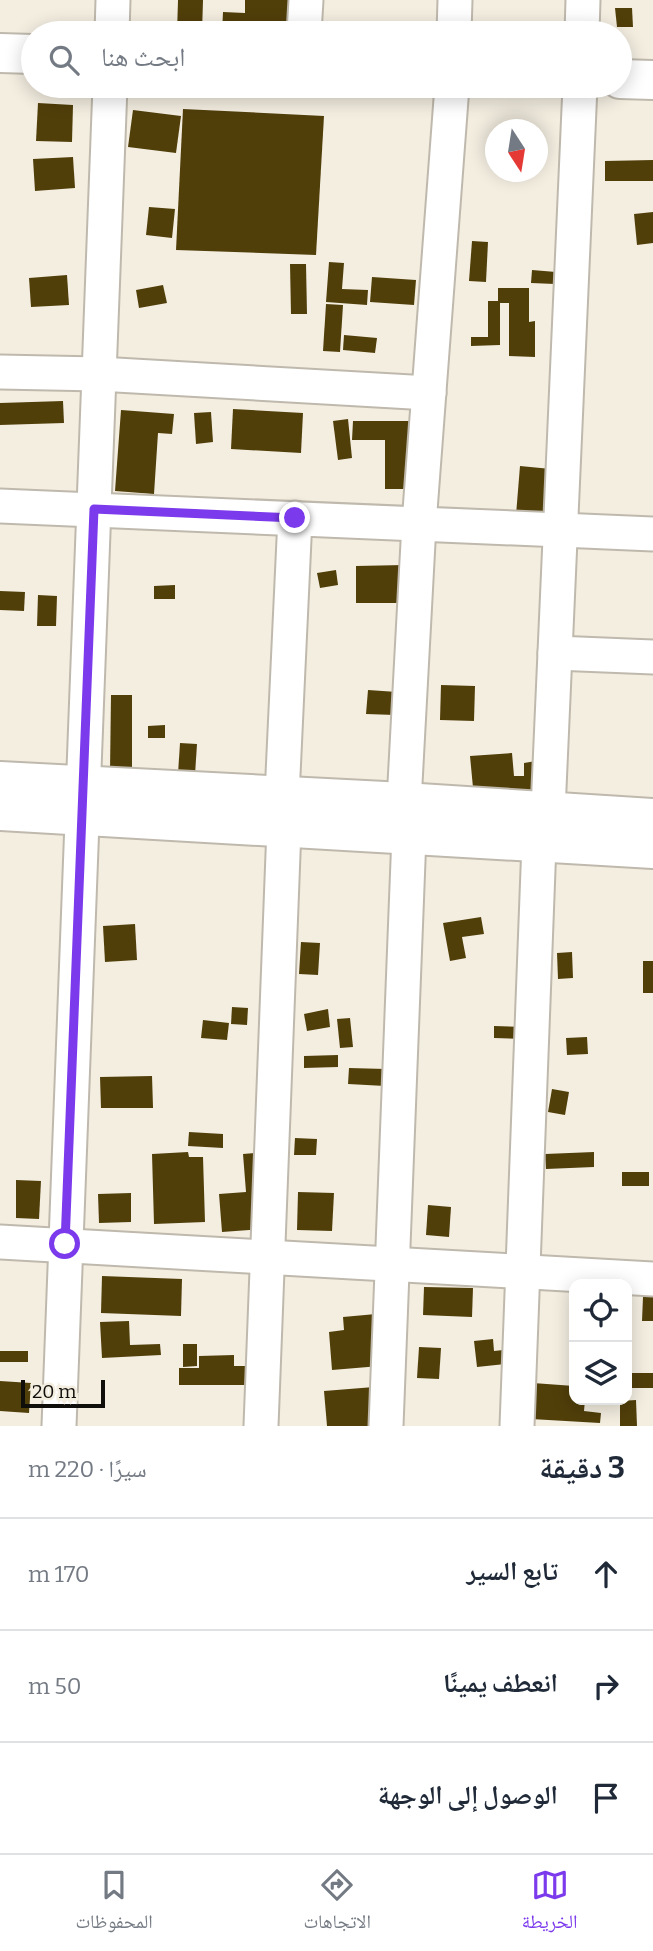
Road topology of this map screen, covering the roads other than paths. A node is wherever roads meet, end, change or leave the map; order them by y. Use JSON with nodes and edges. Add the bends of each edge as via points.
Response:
{"nodes":[{"id":1,"x":113,"y":0,"type":"edge"},
{"id":2,"x":306,"y":0,"type":"edge"},
{"id":3,"x":455,"y":0,"type":"edge"},
{"id":4,"x":583,"y":0,"type":"edge"},
{"id":5,"x":112,"y":21,"type":"edge"},
{"id":6,"x":305,"y":21,"type":"edge"},
{"id":7,"x":454,"y":21,"type":"edge"},
{"id":8,"x":582,"y":21,"type":"edge"},
{"id":9,"x":0,"y":53,"type":"edge"},
{"id":10,"x":21,"y":54,"type":"edge"},
{"id":11,"x":632,"y":79,"type":"edge"},
{"id":12,"x":653,"y":80,"type":"edge"},
{"id":13,"x":110,"y":98,"type":"edge"},
{"id":14,"x":451,"y":98,"type":"edge"},
{"id":15,"x":579,"y":98,"type":"edge"},
{"id":16,"x":0,"y":372,"type":"edge"},
{"id":17,"x":99,"y":374,"type":"junction"},
{"id":18,"x":429,"y":393,"type":"junction"},
{"id":19,"x":0,"y":506,"type":"edge"},
{"id":20,"x":94,"y":509,"type":"junction"},
{"id":21,"x":295,"y":518,"type":"junction"},
{"id":22,"x":419,"y":524,"type":"junction"},
{"id":23,"x":561,"y":530,"type":"junction"},
{"id":24,"x":653,"y":534,"type":"edge"},
{"id":25,"x":555,"y":653,"type":"junction"},
{"id":26,"x":653,"y":657,"type":"edge"},
{"id":27,"x":0,"y":781,"type":"edge"},
{"id":28,"x":83,"y":799,"type":"junction"},
{"id":29,"x":0,"y":811,"type":"edge"},
{"id":30,"x":283,"y":812,"type":"junction"},
{"id":31,"x":407,"y":818,"type":"junction"},
{"id":32,"x":653,"y":818,"type":"edge"},
{"id":33,"x":544,"y":827,"type":"junction"},
{"id":34,"x":653,"y":849,"type":"edge"},
{"id":35,"x":0,"y":1242,"type":"edge"},
{"id":36,"x":65,"y":1244,"type":"junction"},
{"id":37,"x":267,"y":1257,"type":"junction"},
{"id":38,"x":392,"y":1265,"type":"junction"},
{"id":39,"x":522,"y":1272,"type":"junction"},
{"id":40,"x":653,"y":1279,"type":"edge"},
{"id":41,"x":59,"y":1426,"type":"edge"},
{"id":42,"x":261,"y":1426,"type":"edge"},
{"id":43,"x":386,"y":1426,"type":"edge"},
{"id":44,"x":517,"y":1426,"type":"edge"}],
"edges":[{"from":1,"to":5,"type":"street"},
{"from":2,"to":6,"type":"street"},
{"from":3,"to":7,"type":"street"},
{"from":4,"to":8,"type":"street"},
{"from":9,"to":10,"type":"main road"},
{"from":11,"to":12,"type":"main road"},
{"from":13,"to":17,"type":"street"},
{"from":14,"to":18,"type":"street"},
{"from":15,"to":23,"type":"street"},
{"from":16,"to":17,"type":"street"},
{"from":17,"to":18,"type":"street"},
{"from":17,"to":20,"type":"street"},
{"from":18,"to":22,"type":"street"},
{"from":19,"to":20,"type":"street"},
{"from":20,"to":21,"type":"street"},
{"from":20,"to":28,"type":"street"},
{"from":21,"to":22,"type":"street"},
{"from":21,"to":30,"type":"street"},
{"from":22,"to":23,"type":"street"},
{"from":22,"to":31,"type":"street"},
{"from":23,"to":24,"type":"street"},
{"from":23,"to":25,"type":"street"},
{"from":25,"to":26,"type":"street"},
{"from":25,"to":33,"type":"street"},
{"from":27,"to":28,"type":"main road"},
{"from":28,"to":29,"type":"main road"},
{"from":28,"to":30,"type":"main road"},
{"from":28,"to":36,"type":"street"},
{"from":30,"to":31,"type":"main road"},
{"from":30,"to":37,"type":"street"},
{"from":31,"to":33,"type":"main road"},
{"from":31,"to":38,"type":"street"},
{"from":32,"to":33,"type":"main road"},
{"from":33,"to":34,"type":"main road"},
{"from":33,"to":39,"type":"street"},
{"from":35,"to":36,"type":"street"},
{"from":36,"to":37,"type":"street"},
{"from":36,"to":41,"type":"street"},
{"from":37,"to":38,"type":"street"},
{"from":37,"to":42,"type":"street"},
{"from":38,"to":39,"type":"street"},
{"from":38,"to":43,"type":"street"},
{"from":39,"to":40,"type":"street"},
{"from":39,"to":44,"type":"street"}]}
